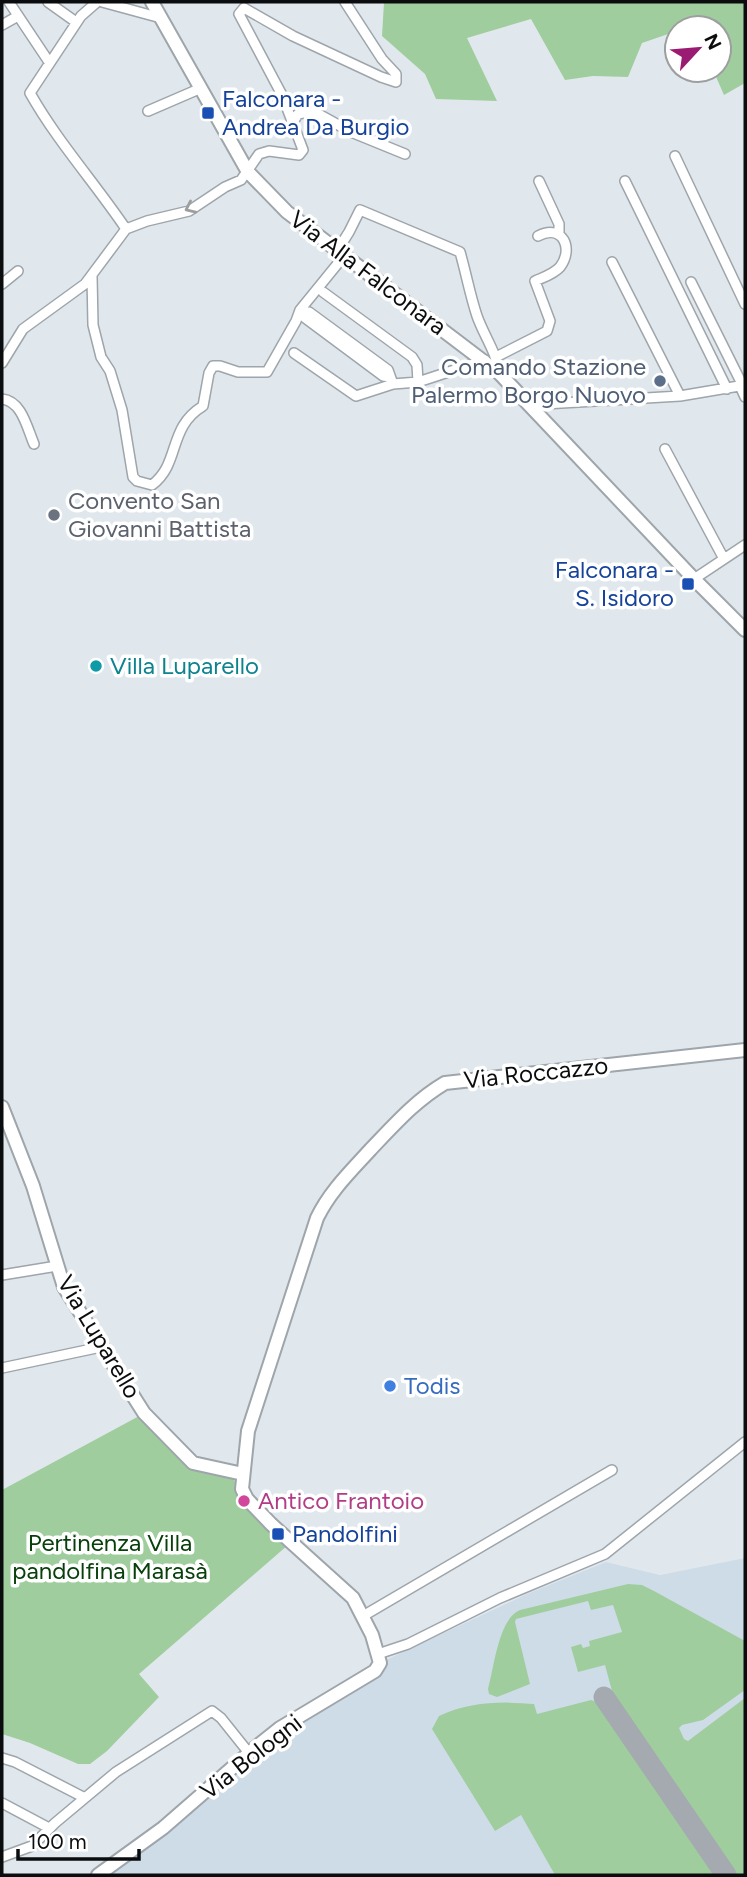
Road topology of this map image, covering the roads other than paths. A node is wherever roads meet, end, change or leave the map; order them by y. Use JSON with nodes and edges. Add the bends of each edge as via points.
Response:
{"nodes":[{"id":1,"x":9,"y":2,"type":"edge"},
{"id":2,"x":48,"y":2,"type":"edge"},
{"id":3,"x":99,"y":2,"type":"edge"},
{"id":4,"x":152,"y":2,"type":"edge"},
{"id":5,"x":345,"y":2,"type":"edge"},
{"id":6,"x":18,"y":16,"type":"junction"},
{"id":7,"x":160,"y":18,"type":"junction"},
{"id":8,"x":76,"y":22,"type":"junction"},
{"id":9,"x":2,"y":25,"type":"edge"},
{"id":10,"x":49,"y":62,"type":"junction"},
{"id":11,"x":199,"y":89,"type":"junction"},
{"id":12,"x":148,"y":111,"type":"dead end"},
{"id":13,"x":292,"y":122,"type":"junction"},
{"id":14,"x":405,"y":154,"type":"dead end"},
{"id":15,"x":674,"y":156,"type":"dead end"},
{"id":16,"x":248,"y":173,"type":"junction"},
{"id":17,"x":539,"y":181,"type":"dead end"},
{"id":18,"x":625,"y":181,"type":"dead end"},
{"id":19,"x":126,"y":229,"type":"junction"},
{"id":20,"x":559,"y":235,"type":"junction"},
{"id":21,"x":538,"y":236,"type":"dead end"},
{"id":22,"x":341,"y":253,"type":"junction"},
{"id":23,"x":612,"y":262,"type":"dead end"},
{"id":24,"x":18,"y":271,"type":"dead end"},
{"id":25,"x":92,"y":275,"type":"junction"},
{"id":26,"x":691,"y":282,"type":"dead end"},
{"id":27,"x":2,"y":284,"type":"edge"},
{"id":28,"x":323,"y":292,"type":"dead end"},
{"id":29,"x":745,"y":304,"type":"edge"},
{"id":30,"x":295,"y":353,"type":"dead end"},
{"id":31,"x":491,"y":359,"type":"junction"},
{"id":32,"x":2,"y":363,"type":"edge"},
{"id":33,"x":392,"y":381,"type":"junction"},
{"id":34,"x":418,"y":382,"type":"junction"},
{"id":35,"x":743,"y":386,"type":"edge"},
{"id":36,"x":727,"y":389,"type":"junction"},
{"id":37,"x":680,"y":396,"type":"junction"},
{"id":38,"x":745,"y":397,"type":"edge"},
{"id":39,"x":2,"y":399,"type":"edge"},
{"id":40,"x":528,"y":405,"type":"junction"},
{"id":41,"x":34,"y":444,"type":"dead end"},
{"id":42,"x":665,"y":449,"type":"dead end"},
{"id":43,"x":745,"y":545,"type":"edge"},
{"id":44,"x":724,"y":559,"type":"junction"},
{"id":45,"x":694,"y":579,"type":"junction"},
{"id":46,"x":745,"y":630,"type":"edge"},
{"id":47,"x":745,"y":1050,"type":"edge"},
{"id":48,"x":2,"y":1107,"type":"edge"},
{"id":49,"x":57,"y":1266,"type":"junction"},
{"id":50,"x":2,"y":1275,"type":"edge"},
{"id":51,"x":101,"y":1347,"type":"junction"},
{"id":52,"x":2,"y":1368,"type":"edge"},
{"id":53,"x":745,"y":1441,"type":"edge"},
{"id":54,"x":612,"y":1470,"type":"dead end"},
{"id":55,"x":243,"y":1474,"type":"junction"},
{"id":56,"x":363,"y":1616,"type":"junction"},
{"id":57,"x":378,"y":1654,"type":"junction"},
{"id":58,"x":249,"y":1753,"type":"junction"},
{"id":59,"x":2,"y":1758,"type":"edge"},
{"id":60,"x":85,"y":1798,"type":"junction"},
{"id":61,"x":2,"y":1803,"type":"edge"},
{"id":62,"x":49,"y":1829,"type":"junction"},
{"id":63,"x":2,"y":1857,"type":"edge"},
{"id":64,"x":99,"y":1875,"type":"edge"}],
"edges":[{"from":1,"to":6,"type":"street"},
{"from":2,"to":8,"type":"street"},
{"from":3,"to":7,"type":"street"},
{"from":3,"to":8,"type":"street"},
{"from":4,"to":7,"type":"street","name":"Via Alla Falconara"},
{"from":5,"to":13,"type":"street","via":[[396,74],[396,82],[293,36],[251,10],[244,8],[239,14]]},
{"from":6,"to":9,"type":"street"},
{"from":6,"to":10,"type":"street"},
{"from":7,"to":11,"type":"street","name":"Via Alla Falconara"},
{"from":8,"to":10,"type":"street"},
{"from":10,"to":19,"type":"street","via":[[30,93]]},
{"from":11,"to":12,"type":"street"},
{"from":11,"to":16,"type":"street","name":"Via Alla Falconara"},
{"from":13,"to":14,"type":"street","via":[[298,114],[313,111]]},
{"from":13,"to":16,"type":"street","via":[[303,150],[299,155],[259,154]]},
{"from":15,"to":29,"type":"street"},
{"from":16,"to":19,"type":"street","one_way":true,"via":[[189,211]]},
{"from":16,"to":22,"type":"street","name":"Via Alla Falconara","via":[[287,212]]},
{"from":17,"to":20,"type":"street","via":[[559,224]]},
{"from":18,"to":36,"type":"street"},
{"from":19,"to":25,"type":"street"},
{"from":20,"to":21,"type":"street","via":[[548,231]]},
{"from":20,"to":31,"type":"street","via":[[565,244],[563,262],[535,281],[550,327]]},
{"from":22,"to":25,"type":"street","via":[[300,310],[267,372],[213,366],[203,407],[186,418],[175,449],[152,485],[133,477],[122,410],[93,325]]},
{"from":22,"to":31,"type":"street","name":"Via Alla Falconara"},
{"from":22,"to":31,"type":"street","via":[[360,209],[460,251]]},
{"from":23,"to":37,"type":"street"},
{"from":24,"to":27,"type":"street"},
{"from":25,"to":32,"type":"street","via":[[23,330]]},
{"from":26,"to":35,"type":"street"},
{"from":28,"to":34,"type":"street","via":[[412,356]]},
{"from":30,"to":33,"type":"street","via":[[356,396]]},
{"from":31,"to":34,"type":"street"},
{"from":31,"to":40,"type":"street","name":"Via Alla Falconara"},
{"from":33,"to":33,"type":"street","via":[[388,370],[309,312],[305,318]]},
{"from":33,"to":34,"type":"street"},
{"from":35,"to":36,"type":"street"},
{"from":35,"to":38,"type":"street"},
{"from":36,"to":37,"type":"street"},
{"from":37,"to":40,"type":"street"},
{"from":39,"to":41,"type":"street","via":[[19,409]]},
{"from":40,"to":45,"type":"street","name":"Via Alla Falconara"},
{"from":42,"to":44,"type":"street"},
{"from":43,"to":44,"type":"street"},
{"from":44,"to":45,"type":"street"},
{"from":45,"to":46,"type":"street","name":"Via Alla Falconara"},
{"from":47,"to":55,"type":"street","name":"Via Roccazzo","via":[[445,1083],[410,1108],[335,1188],[317,1218],[248,1431]]},
{"from":48,"to":49,"type":"street","name":"Via Luparello"},
{"from":49,"to":50,"type":"street"},
{"from":49,"to":51,"type":"street","name":"Via Luparello","via":[[64,1287]]},
{"from":51,"to":52,"type":"street"},
{"from":51,"to":55,"type":"street","name":"Via Luparello","via":[[144,1413],[193,1463]]},
{"from":53,"to":57,"type":"street","via":[[605,1555]]},
{"from":54,"to":56,"type":"street"},
{"from":55,"to":56,"type":"street","via":[[247,1499],[353,1598]]},
{"from":56,"to":57,"type":"street"},
{"from":57,"to":58,"type":"street","name":"Via Bologni","via":[[380,1663],[375,1671]]},
{"from":58,"to":60,"type":"street","via":[[212,1712],[132,1761]]},
{"from":58,"to":64,"type":"street","name":"Via Bologni","via":[[163,1828]]},
{"from":59,"to":60,"type":"street"},
{"from":60,"to":62,"type":"street"},
{"from":61,"to":62,"type":"street"},
{"from":62,"to":63,"type":"street","via":[[32,1846]]}]}
